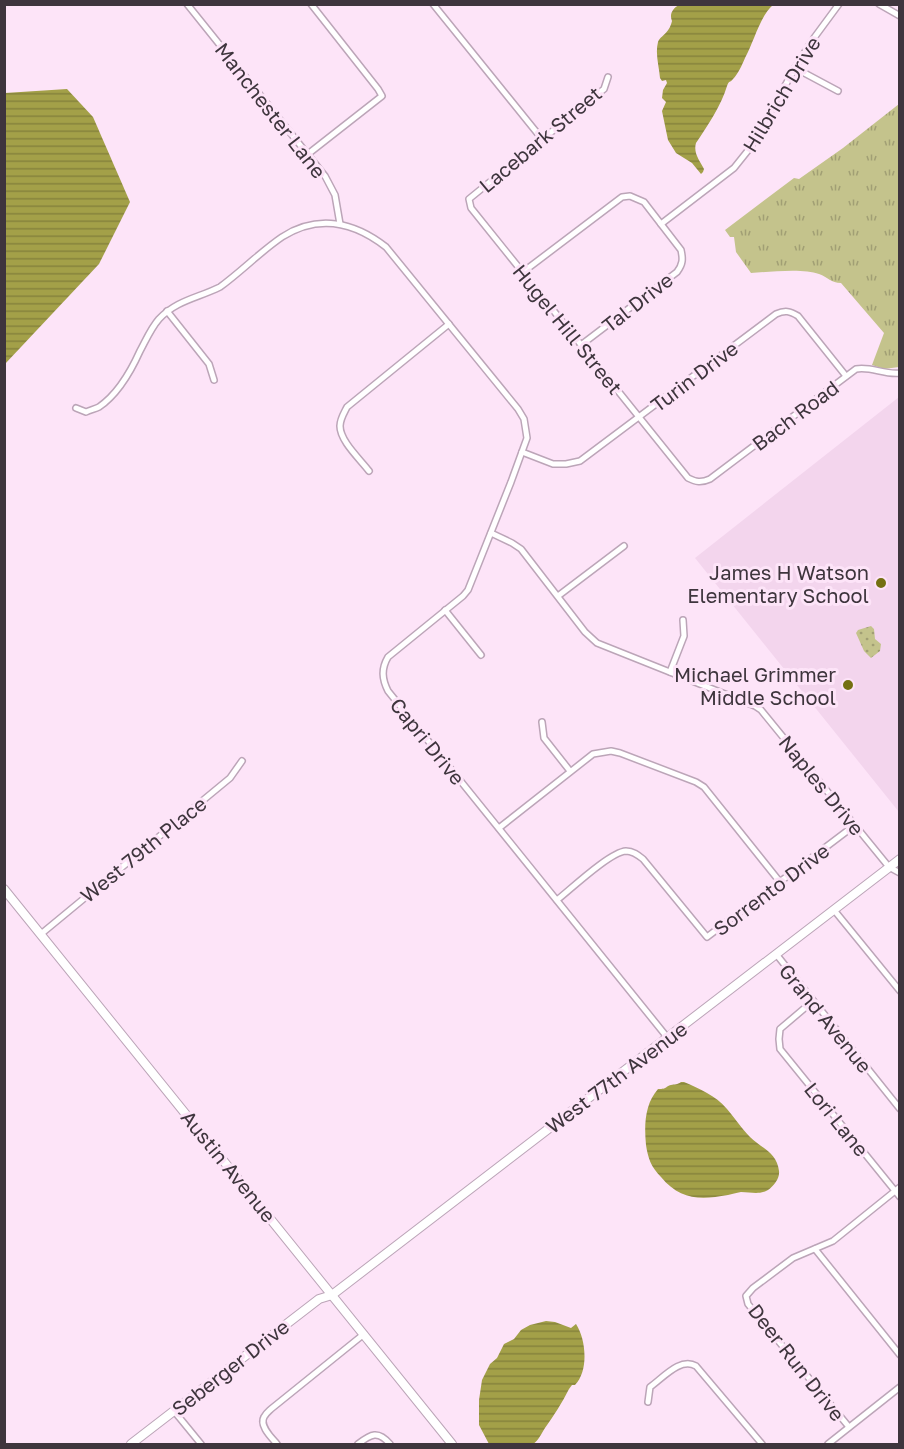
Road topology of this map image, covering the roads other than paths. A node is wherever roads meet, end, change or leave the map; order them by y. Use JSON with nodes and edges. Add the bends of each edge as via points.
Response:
{"nodes":[{"id":1,"x":187,"y":4,"type":"edge"},
{"id":2,"x":311,"y":4,"type":"edge"},
{"id":3,"x":434,"y":4,"type":"edge"},
{"id":4,"x":839,"y":4,"type":"edge"},
{"id":5,"x":879,"y":4,"type":"edge"},
{"id":6,"x":900,"y":16,"type":"edge"},
{"id":7,"x":795,"y":68,"type":"junction"},
{"id":8,"x":608,"y":77,"type":"dead end"},
{"id":9,"x":838,"y":91,"type":"dead end"},
{"id":10,"x":542,"y":139,"type":"junction"},
{"id":11,"x":308,"y":154,"type":"junction"},
{"id":12,"x":469,"y":199,"type":"joint"},
{"id":13,"x":340,"y":224,"type":"junction"},
{"id":14,"x":661,"y":224,"type":"junction"},
{"id":15,"x":523,"y":272,"type":"junction"},
{"id":16,"x":167,"y":311,"type":"junction"},
{"id":17,"x":449,"y":324,"type":"junction"},
{"id":18,"x":581,"y":345,"type":"junction"},
{"id":19,"x":900,"y":373,"type":"edge"},
{"id":20,"x":846,"y":376,"type":"junction"},
{"id":21,"x":214,"y":380,"type":"dead end"},
{"id":22,"x":76,"y":408,"type":"dead end"},
{"id":23,"x":639,"y":417,"type":"junction"},
{"id":24,"x":522,"y":452,"type":"junction"},
{"id":25,"x":369,"y":471,"type":"dead end"},
{"id":26,"x":696,"y":481,"type":"joint"},
{"id":27,"x":491,"y":533,"type":"junction"},
{"id":28,"x":624,"y":546,"type":"dead end"},
{"id":29,"x":558,"y":596,"type":"junction"},
{"id":30,"x":446,"y":610,"type":"junction"},
{"id":31,"x":683,"y":620,"type":"dead end"},
{"id":32,"x":481,"y":655,"type":"dead end"},
{"id":33,"x":670,"y":672,"type":"junction"},
{"id":34,"x":542,"y":722,"type":"dead end"},
{"id":35,"x":242,"y":761,"type":"dead end"},
{"id":36,"x":570,"y":771,"type":"junction"},
{"id":37,"x":855,"y":825,"type":"junction"},
{"id":38,"x":499,"y":828,"type":"junction"},
{"id":39,"x":900,"y":859,"type":"edge"},
{"id":40,"x":889,"y":867,"type":"junction"},
{"id":41,"x":900,"y":873,"type":"edge"},
{"id":42,"x":780,"y":882,"type":"junction"},
{"id":43,"x":4,"y":889,"type":"edge"},
{"id":44,"x":557,"y":900,"type":"junction"},
{"id":45,"x":834,"y":910,"type":"junction"},
{"id":46,"x":41,"y":934,"type":"junction"},
{"id":47,"x":776,"y":954,"type":"junction"},
{"id":48,"x":900,"y":991,"type":"edge"},
{"id":49,"x":813,"y":1001,"type":"junction"},
{"id":50,"x":667,"y":1037,"type":"junction"},
{"id":51,"x":900,"y":1109,"type":"edge"},
{"id":52,"x":897,"y":1189,"type":"edge"},
{"id":53,"x":900,"y":1197,"type":"edge"},
{"id":54,"x":815,"y":1249,"type":"junction"},
{"id":55,"x":332,"y":1295,"type":"junction"},
{"id":56,"x":364,"y":1334,"type":"junction"},
{"id":57,"x":900,"y":1355,"type":"edge"},
{"id":58,"x":900,"y":1387,"type":"edge"},
{"id":59,"x":648,"y":1402,"type":"dead end"},
{"id":60,"x":174,"y":1411,"type":"junction"},
{"id":61,"x":849,"y":1427,"type":"junction"},
{"id":62,"x":131,"y":1444,"type":"edge"},
{"id":63,"x":201,"y":1444,"type":"edge"},
{"id":64,"x":277,"y":1444,"type":"edge"},
{"id":65,"x":358,"y":1444,"type":"edge"},
{"id":66,"x":390,"y":1444,"type":"edge"},
{"id":67,"x":452,"y":1444,"type":"edge"},
{"id":68,"x":762,"y":1444,"type":"edge"},
{"id":69,"x":828,"y":1444,"type":"edge"}],
"edges":[{"from":1,"to":11,"type":"street","name":"Manchester Lane"},
{"from":2,"to":11,"type":"street","via":[[382,96]]},
{"from":3,"to":10,"type":"street"},
{"from":4,"to":7,"type":"street","name":"Hilbrich Drive"},
{"from":5,"to":6,"type":"street"},
{"from":7,"to":9,"type":"street"},
{"from":7,"to":14,"type":"street","name":"Hilbrich Drive","via":[[750,148],[734,168]]},
{"from":8,"to":10,"type":"street","name":"Lacebark Street","via":[[604,89]]},
{"from":10,"to":12,"type":"street","name":"Lacebark Street"},
{"from":11,"to":13,"type":"street","name":"Manchester Lane","via":[[335,195]]},
{"from":12,"to":15,"type":"street","name":"Hugel Hill Street","via":[[471,208]]},
{"from":13,"to":16,"type":"street","via":[[294,231],[220,286]]},
{"from":13,"to":17,"type":"street","name":"Capri Drive","via":[[366,233],[386,247]]},
{"from":14,"to":15,"type":"street","via":[[644,202],[622,197]]},
{"from":14,"to":18,"type":"street","name":"Tal Drive","via":[[681,250],[682,265]]},
{"from":15,"to":18,"type":"street","name":"Hugel Hill Street"},
{"from":16,"to":21,"type":"street","via":[[209,364]]},
{"from":16,"to":22,"type":"street","via":[[111,396],[86,412]]},
{"from":17,"to":24,"type":"street","name":"Capri Drive","via":[[524,419],[526,438]]},
{"from":17,"to":25,"type":"street","via":[[347,407],[342,416],[342,435]]},
{"from":18,"to":23,"type":"street","name":"Hugel Hill Street"},
{"from":19,"to":20,"type":"street","name":"Bach Road","via":[[864,367]]},
{"from":20,"to":23,"type":"street","name":"Turin Drive","via":[[798,316],[783,311]]},
{"from":20,"to":26,"type":"street","name":"Bach Road","via":[[710,479]]},
{"from":23,"to":24,"type":"street","name":"Turin Drive","via":[[580,461],[554,464]]},
{"from":23,"to":26,"type":"street","name":"Hugel Hill Street","via":[[688,478]]},
{"from":24,"to":27,"type":"street","name":"Capri Drive"},
{"from":27,"to":29,"type":"street","name":"Naples Drive","via":[[521,549]]},
{"from":27,"to":30,"type":"street","name":"Capri Drive","via":[[468,590]]},
{"from":28,"to":29,"type":"street"},
{"from":29,"to":33,"type":"street","name":"Naples Drive","via":[[597,643]]},
{"from":30,"to":32,"type":"street"},
{"from":30,"to":38,"type":"street","name":"Capri Drive","via":[[388,657],[383,670],[385,684]]},
{"from":31,"to":33,"type":"street","via":[[684,636]]},
{"from":33,"to":37,"type":"street","name":"Naples Drive","via":[[761,710]]},
{"from":34,"to":36,"type":"street","via":[[544,738]]},
{"from":35,"to":46,"type":"street","name":"West 79th Place","via":[[230,778]]},
{"from":36,"to":38,"type":"street"},
{"from":36,"to":42,"type":"street","via":[[593,754],[611,751],[696,782],[711,794]]},
{"from":37,"to":40,"type":"street","name":"Naples Drive"},
{"from":37,"to":42,"type":"street","name":"Sorrento Drive"},
{"from":38,"to":44,"type":"street","name":"Capri Drive"},
{"from":39,"to":40,"type":"street","name":"West 77th Avenue"},
{"from":40,"to":41,"type":"street"},
{"from":40,"to":45,"type":"street","name":"West 77th Avenue"},
{"from":42,"to":44,"type":"street","name":"Sorrento Drive","via":[[707,937],[643,859],[631,852],[612,856]]},
{"from":43,"to":46,"type":"street","name":"Austin Avenue"},
{"from":44,"to":50,"type":"street","name":"Capri Drive"},
{"from":45,"to":47,"type":"street","name":"West 77th Avenue"},
{"from":45,"to":48,"type":"street"},
{"from":46,"to":55,"type":"street","name":"Austin Avenue"},
{"from":47,"to":49,"type":"street","name":"Grand Avenue"},
{"from":47,"to":50,"type":"street","name":"West 77th Avenue"},
{"from":49,"to":51,"type":"street","name":"Grand Avenue"},
{"from":49,"to":52,"type":"street","name":"Lori Lane","via":[[780,1029],[780,1049]]},
{"from":50,"to":55,"type":"street","name":"West 77th Avenue"},
{"from":52,"to":53,"type":"street","name":"Lori Lane"},
{"from":52,"to":54,"type":"street","via":[[833,1241]]},
{"from":54,"to":57,"type":"street"},
{"from":54,"to":61,"type":"street","name":"Deer Run Drive","via":[[793,1258],[746,1296],[748,1305]]},
{"from":55,"to":56,"type":"street","name":"Austin Avenue"},
{"from":55,"to":60,"type":"street","name":"Seberger Drive","via":[[319,1299]]},
{"from":56,"to":64,"type":"street","via":[[264,1416],[264,1427]]},
{"from":56,"to":67,"type":"street","name":"Austin Avenue"},
{"from":58,"to":61,"type":"street"},
{"from":59,"to":68,"type":"street","via":[[651,1387],[682,1364],[692,1364]]},
{"from":60,"to":62,"type":"street","name":"Seberger Drive"},
{"from":60,"to":63,"type":"street"},
{"from":61,"to":69,"type":"street"},
{"from":65,"to":66,"type":"street","via":[[376,1435]]}]}
